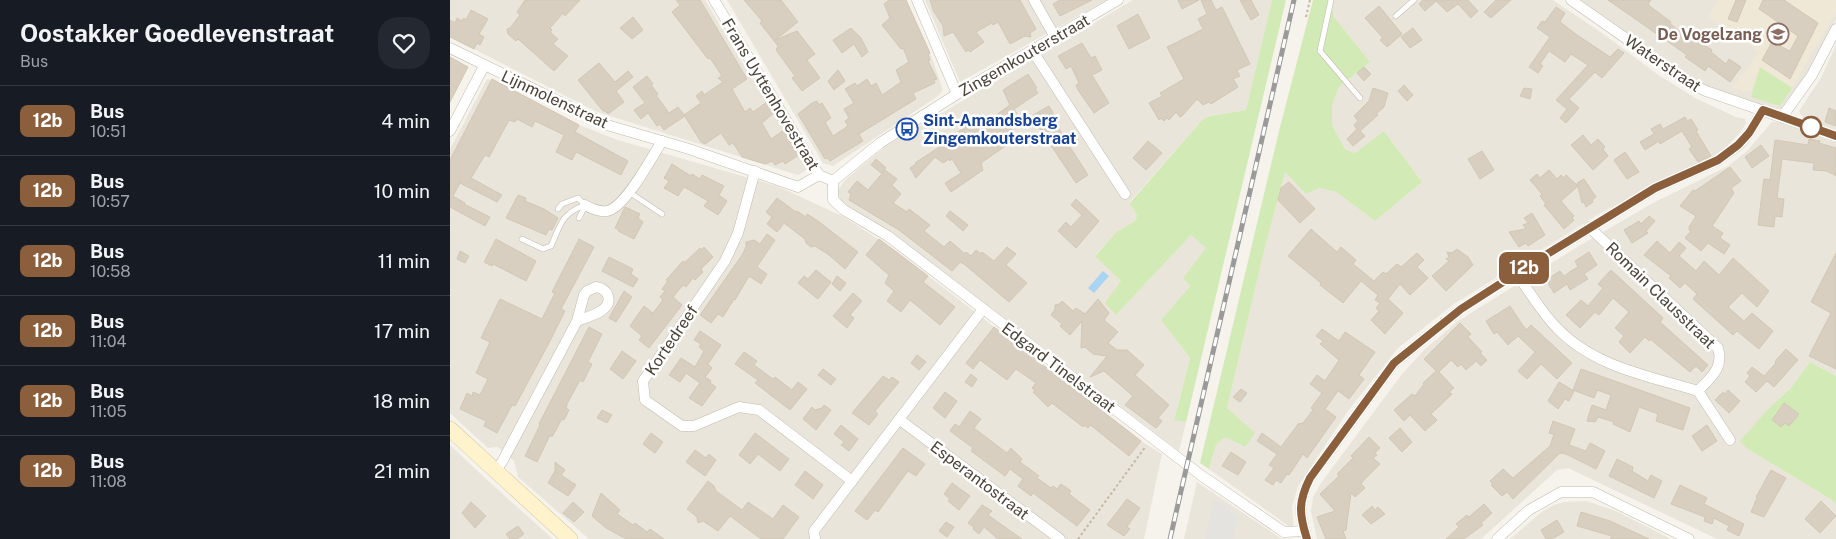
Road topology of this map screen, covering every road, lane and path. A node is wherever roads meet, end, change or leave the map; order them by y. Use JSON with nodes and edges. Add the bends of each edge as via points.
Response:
{"nodes":[{"id":1,"x":714,"y":0,"type":"edge"},
{"id":2,"x":917,"y":0,"type":"edge"},
{"id":3,"x":1034,"y":0,"type":"edge"},
{"id":4,"x":1118,"y":0,"type":"edge"},
{"id":5,"x":1310,"y":0,"type":"edge"},
{"id":6,"x":1331,"y":0,"type":"edge"},
{"id":7,"x":1414,"y":0,"type":"edge"},
{"id":8,"x":1571,"y":0,"type":"edge"},
{"id":9,"x":1396,"y":16,"type":"dead end"},
{"id":10,"x":1306,"y":17,"type":"dead end"},
{"id":11,"x":1836,"y":29,"type":"edge"},
{"id":12,"x":1055,"y":37,"type":"junction"},
{"id":13,"x":450,"y":48,"type":"edge"},
{"id":14,"x":1032,"y":50,"type":"junction"},
{"id":15,"x":484,"y":66,"type":"junction"},
{"id":16,"x":957,"y":94,"type":"junction"},
{"id":17,"x":1360,"y":98,"type":"dead end"},
{"id":18,"x":1763,"y":110,"type":"junction"},
{"id":19,"x":1782,"y":117,"type":"junction"},
{"id":20,"x":450,"y":131,"type":"edge"},
{"id":21,"x":1836,"y":136,"type":"edge"},
{"id":22,"x":662,"y":141,"type":"junction"},
{"id":23,"x":755,"y":171,"type":"junction"},
{"id":24,"x":819,"y":175,"type":"junction"},
{"id":25,"x":833,"y":181,"type":"junction"},
{"id":26,"x":629,"y":192,"type":"junction"},
{"id":27,"x":1125,"y":194,"type":"dead end"},
{"id":28,"x":585,"y":205,"type":"junction"},
{"id":29,"x":558,"y":209,"type":"dead end"},
{"id":30,"x":662,"y":214,"type":"dead end"},
{"id":31,"x":579,"y":218,"type":"dead end"},
{"id":32,"x":1590,"y":227,"type":"junction"},
{"id":33,"x":522,"y":239,"type":"dead end"},
{"id":34,"x":1516,"y":273,"type":"junction"},
{"id":35,"x":983,"y":309,"type":"junction"},
{"id":36,"x":577,"y":321,"type":"dead end"},
{"id":37,"x":1698,"y":391,"type":"junction"},
{"id":38,"x":900,"y":420,"type":"junction"},
{"id":39,"x":450,"y":430,"type":"edge"},
{"id":40,"x":1152,"y":438,"type":"junction"},
{"id":41,"x":1730,"y":440,"type":"dead end"},
{"id":42,"x":495,"y":471,"type":"junction"},
{"id":43,"x":852,"y":481,"type":"junction"},
{"id":44,"x":1306,"y":535,"type":"edge"},
{"id":45,"x":570,"y":539,"type":"edge"},
{"id":46,"x":815,"y":539,"type":"edge"},
{"id":47,"x":1060,"y":539,"type":"edge"},
{"id":48,"x":1078,"y":539,"type":"edge"},
{"id":49,"x":1497,"y":539,"type":"edge"},
{"id":50,"x":1689,"y":539,"type":"edge"}],
"edges":[{"from":1,"to":24,"type":"street","name":"Frans Uyttenhovestraat"},
{"from":2,"to":16,"type":"street"},
{"from":3,"to":12,"type":"street"},
{"from":4,"to":12,"type":"street","name":"Zingemkouterstraat"},
{"from":5,"to":10,"type":"path"},
{"from":6,"to":17,"type":"lane","via":[[1320,51]]},
{"from":7,"to":9,"type":"lane"},
{"from":8,"to":18,"type":"street","name":"Waterstraat","via":[[1688,82]]},
{"from":11,"to":19,"type":"street","via":[[1812,75]]},
{"from":12,"to":14,"type":"street","name":"Zingemkouterstraat"},
{"from":13,"to":15,"type":"street","name":"Lijnmolenstraat"},
{"from":14,"to":16,"type":"street","name":"Zingemkouterstraat"},
{"from":14,"to":27,"type":"street"},
{"from":15,"to":20,"type":"street"},
{"from":15,"to":22,"type":"street","name":"Lijnmolenstraat","via":[[607,125]]},
{"from":16,"to":25,"type":"street","name":"Zingemkouterstraat","via":[[880,143]]},
{"from":18,"to":19,"type":"street","name":"Waterstraat"},
{"from":18,"to":32,"type":"street","via":[[1749,133],[1718,160],[1655,188]]},
{"from":19,"to":21,"type":"street","name":"Waterstraat"},
{"from":22,"to":23,"type":"street","name":"Lijnmolenstraat"},
{"from":22,"to":26,"type":"street"},
{"from":23,"to":24,"type":"street","name":"Lijnmolenstraat","via":[[798,187]]},
{"from":23,"to":43,"type":"street","name":"Kortedreef","via":[[738,233],[725,261],[643,381],[646,400],[682,426],[694,426],[739,408],[759,410]]},
{"from":24,"to":25,"type":"street","name":"Frans Uyttenhovestraat"},
{"from":25,"to":35,"type":"street","name":"Edgard Tinelstraat","via":[[833,200],[844,210],[888,236]]},
{"from":26,"to":28,"type":"street","via":[[617,207],[608,211]]},
{"from":26,"to":30,"type":"lane"},
{"from":28,"to":29,"type":"lane","via":[[578,198]]},
{"from":28,"to":31,"type":"lane"},
{"from":28,"to":33,"type":"lane","via":[[565,216],[551,246],[542,248]]},
{"from":32,"to":34,"type":"street"},
{"from":32,"to":37,"type":"street","name":"Romain Clausstraat","via":[[1718,348],[1721,358],[1717,370]]},
{"from":34,"to":37,"type":"street","via":[[1557,328],[1580,347],[1605,363]]},
{"from":34,"to":44,"type":"street","via":[[1461,309],[1394,363],[1310,478],[1302,494],[1300,511]]},
{"from":35,"to":38,"type":"street"},
{"from":35,"to":40,"type":"street","name":"Edgard Tinelstraat"},
{"from":36,"to":42,"type":"street"},
{"from":37,"to":41,"type":"street"},
{"from":38,"to":43,"type":"street"},
{"from":38,"to":47,"type":"street","name":"Esperantostraat"},
{"from":39,"to":42,"type":"main road"},
{"from":40,"to":44,"type":"street","name":"Edgard Tinelstraat","via":[[1284,532]]},
{"from":40,"to":48,"type":"path"},
{"from":42,"to":45,"type":"main road"},
{"from":43,"to":46,"type":"street","via":[[814,531]]},
{"from":49,"to":50,"type":"street","via":[[1529,510],[1561,492],[1593,492]]}]}
